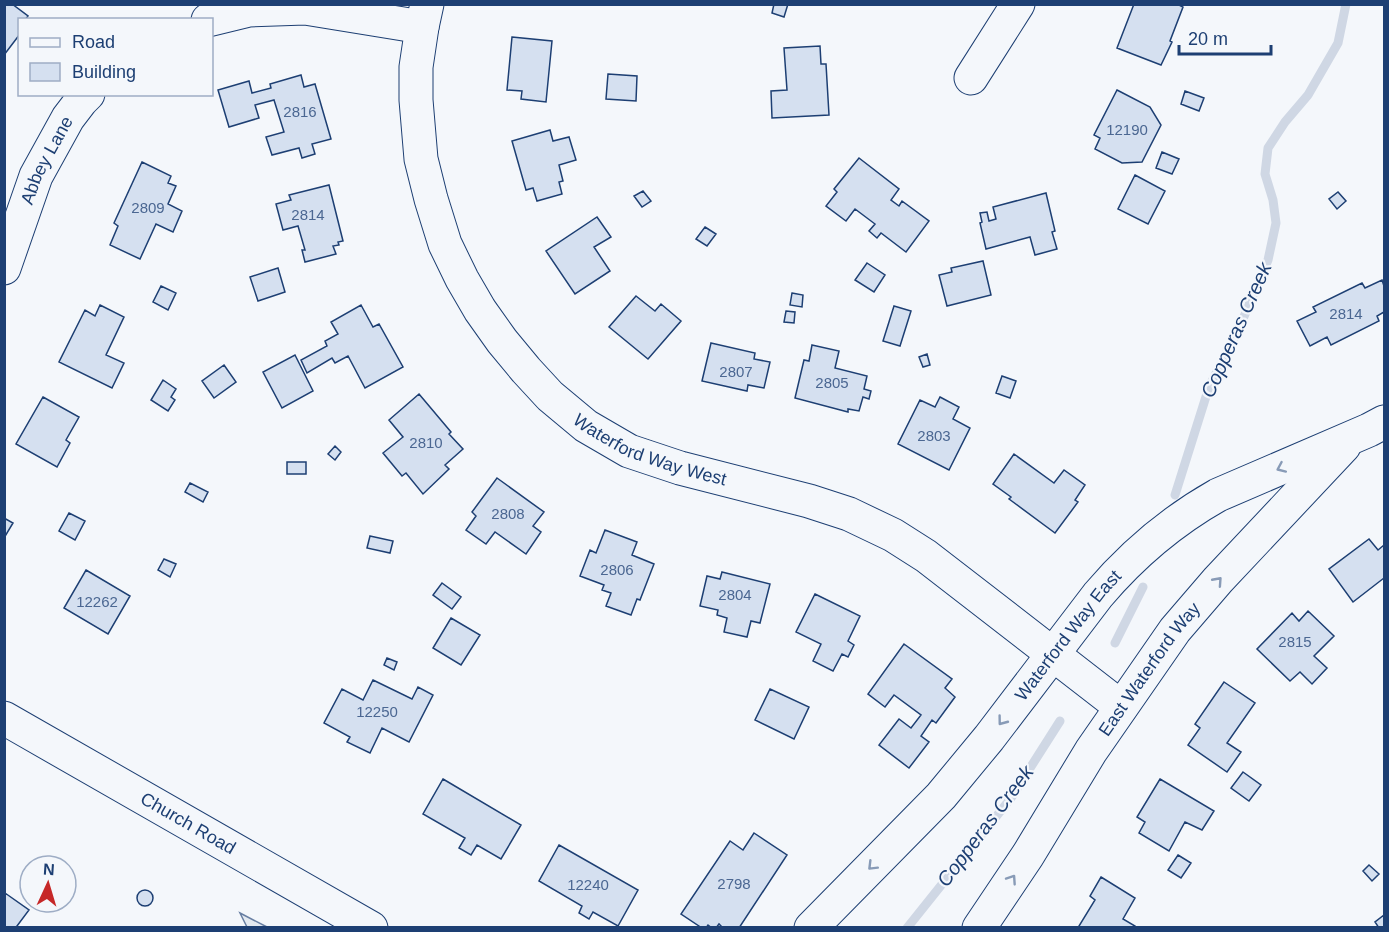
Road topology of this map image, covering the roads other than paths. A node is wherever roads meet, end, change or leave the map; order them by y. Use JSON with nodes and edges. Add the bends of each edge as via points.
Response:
{"nodes":[{"id":1,"x":1018,"y":4,"type":"edge"},
{"id":2,"x":424,"y":16,"type":"edge"},
{"id":3,"x":213,"y":19,"type":"edge"},
{"id":4,"x":971,"y":78,"type":"dead end"},
{"id":5,"x":86,"y":96,"type":"edge"},
{"id":6,"x":4,"y":268,"type":"edge"},
{"id":7,"x":1384,"y":422,"type":"edge"},
{"id":8,"x":1354,"y":436,"type":"junction"},
{"id":9,"x":1053,"y":654,"type":"junction"},
{"id":10,"x":1121,"y":707,"type":"junction"},
{"id":11,"x":4,"y":717,"type":"edge"},
{"id":12,"x":371,"y":927,"type":"edge"},
{"id":13,"x":811,"y":927,"type":"edge"},
{"id":14,"x":979,"y":927,"type":"edge"}],
"edges":[{"from":1,"to":4,"type":"street"},
{"from":2,"to":3,"type":"street","via":[[304,8],[249,10]]},
{"from":2,"to":9,"type":"street","name":"Waterford Way West","via":[[416,67],[416,100],[421,159],[431,199],[462,279],[496,333],[550,396],[586,426],[629,451],[809,501],[893,535]]},
{"from":5,"to":6,"type":"street","name":"Abbey Lane","via":[[68,117],[36,176]]},
{"from":7,"to":8,"type":"street","name":"Waterford Way East"},
{"from":8,"to":9,"type":"street","name":"Waterford Way East","one_way":true,"via":[[1218,495],[1156,537],[1116,573]]},
{"from":10,"to":8,"type":"street","name":"East Waterford Way","one_way":true,"via":[[1175,630]]},
{"from":9,"to":10,"type":"street","name":"Waterford Way West"},
{"from":9,"to":13,"type":"street","name":"Waterford Way East","one_way":true,"via":[[941,796]]},
{"from":14,"to":10,"type":"street","name":"East Waterford Way","one_way":true},
{"from":11,"to":12,"type":"street","name":"Church Road"}]}
